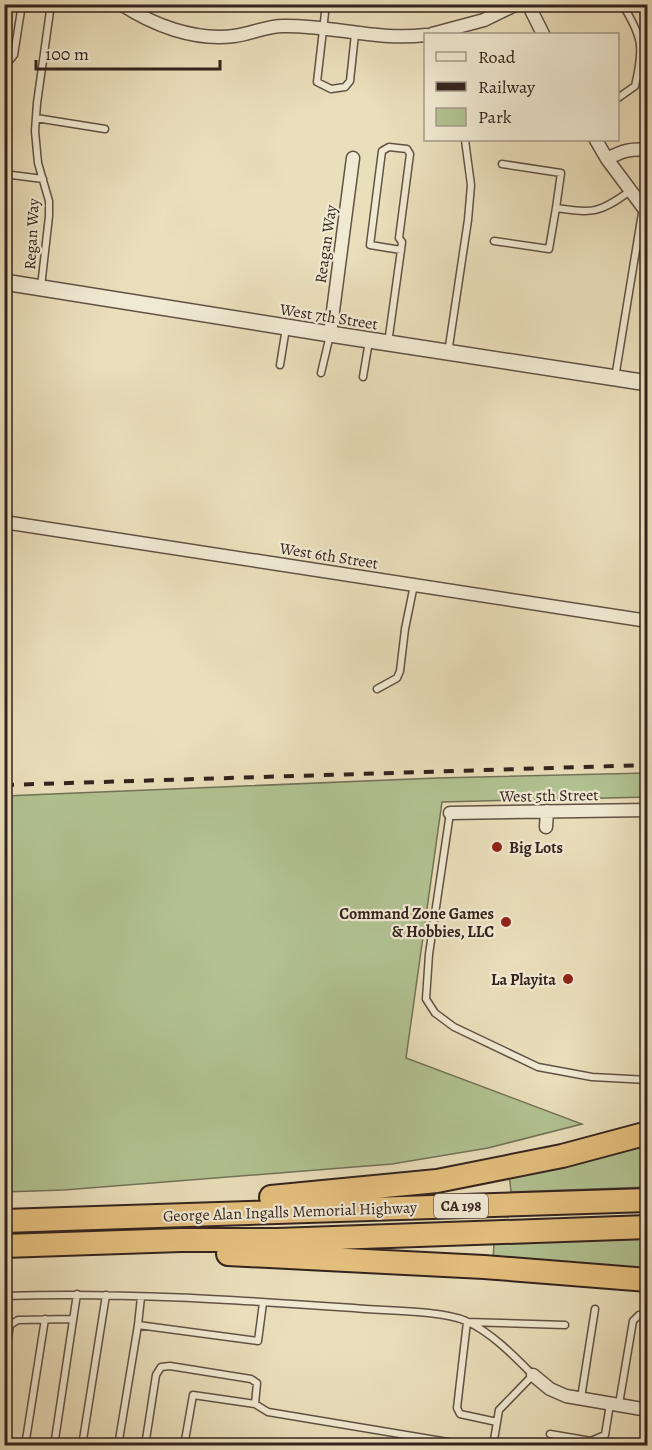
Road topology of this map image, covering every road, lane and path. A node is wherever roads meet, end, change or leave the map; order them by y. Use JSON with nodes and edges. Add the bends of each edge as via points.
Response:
{"nodes":[{"id":1,"x":22,"y":4,"type":"edge"},
{"id":2,"x":51,"y":4,"type":"edge"},
{"id":3,"x":121,"y":4,"type":"edge"},
{"id":4,"x":326,"y":4,"type":"edge"},
{"id":5,"x":517,"y":4,"type":"edge"},
{"id":6,"x":528,"y":4,"type":"edge"},
{"id":7,"x":622,"y":4,"type":"edge"},
{"id":8,"x":323,"y":30,"type":"junction"},
{"id":9,"x":467,"y":30,"type":"edge"},
{"id":10,"x":441,"y":33,"type":"edge"},
{"id":11,"x":542,"y":33,"type":"edge"},
{"id":12,"x":355,"y":34,"type":"junction"},
{"id":13,"x":424,"y":36,"type":"edge"},
{"id":14,"x":4,"y":59,"type":"edge"},
{"id":15,"x":619,"y":97,"type":"edge"},
{"id":16,"x":36,"y":118,"type":"junction"},
{"id":17,"x":105,"y":129,"type":"dead end"},
{"id":18,"x":465,"y":141,"type":"edge"},
{"id":19,"x":597,"y":141,"type":"edge"},
{"id":20,"x":648,"y":150,"type":"edge"},
{"id":21,"x":353,"y":158,"type":"dead end"},
{"id":22,"x":608,"y":159,"type":"junction"},
{"id":23,"x":502,"y":164,"type":"dead end"},
{"id":24,"x":4,"y":174,"type":"edge"},
{"id":25,"x":43,"y":179,"type":"junction"},
{"id":26,"x":631,"y":191,"type":"junction"},
{"id":27,"x":556,"y":207,"type":"junction"},
{"id":28,"x":645,"y":210,"type":"edge"},
{"id":29,"x":494,"y":241,"type":"dead end"},
{"id":30,"x":401,"y":250,"type":"junction"},
{"id":31,"x":4,"y":282,"type":"edge"},
{"id":32,"x":41,"y":288,"type":"junction"},
{"id":33,"x":286,"y":327,"type":"junction"},
{"id":34,"x":330,"y":334,"type":"junction"},
{"id":35,"x":369,"y":340,"type":"junction"},
{"id":36,"x":388,"y":344,"type":"junction"},
{"id":37,"x":448,"y":353,"type":"junction"},
{"id":38,"x":280,"y":365,"type":"dead end"},
{"id":39,"x":321,"y":373,"type":"dead end"},
{"id":40,"x":363,"y":377,"type":"dead end"},
{"id":41,"x":615,"y":378,"type":"junction"},
{"id":42,"x":648,"y":383,"type":"edge"},
{"id":43,"x":4,"y":522,"type":"edge"},
{"id":44,"x":414,"y":585,"type":"junction"},
{"id":45,"x":648,"y":621,"type":"edge"},
{"id":46,"x":376,"y":689,"type":"dead end"},
{"id":47,"x":648,"y":810,"type":"edge"},
{"id":48,"x":547,"y":811,"type":"junction"},
{"id":49,"x":450,"y":813,"type":"joint"},
{"id":50,"x":546,"y":826,"type":"dead end"},
{"id":51,"x":648,"y":1080,"type":"edge"},
{"id":52,"x":648,"y":1134,"type":"edge"},
{"id":53,"x":648,"y":1200,"type":"edge"},
{"id":54,"x":56,"y":1219,"type":"junction"},
{"id":55,"x":4,"y":1221,"type":"edge"},
{"id":56,"x":648,"y":1227,"type":"edge"},
{"id":57,"x":62,"y":1244,"type":"junction"},
{"id":58,"x":4,"y":1246,"type":"edge"},
{"id":59,"x":648,"y":1280,"type":"edge"},
{"id":60,"x":77,"y":1294,"type":"junction"},
{"id":61,"x":106,"y":1295,"type":"junction"},
{"id":62,"x":4,"y":1296,"type":"edge"},
{"id":63,"x":141,"y":1297,"type":"junction"},
{"id":64,"x":262,"y":1303,"type":"junction"},
{"id":65,"x":595,"y":1309,"type":"dead end"},
{"id":66,"x":648,"y":1314,"type":"edge"},
{"id":67,"x":45,"y":1319,"type":"junction"},
{"id":68,"x":73,"y":1319,"type":"junction"},
{"id":69,"x":467,"y":1322,"type":"junction"},
{"id":70,"x":138,"y":1325,"type":"junction"},
{"id":71,"x":565,"y":1325,"type":"dead end"},
{"id":72,"x":4,"y":1361,"type":"edge"},
{"id":73,"x":533,"y":1375,"type":"junction"},
{"id":74,"x":581,"y":1399,"type":"junction"},
{"id":75,"x":255,"y":1404,"type":"junction"},
{"id":76,"x":614,"y":1404,"type":"junction"},
{"id":77,"x":648,"y":1410,"type":"edge"},
{"id":78,"x":497,"y":1422,"type":"junction"},
{"id":79,"x":550,"y":1434,"type":"dead end"},
{"id":80,"x":26,"y":1446,"type":"edge"},
{"id":81,"x":54,"y":1446,"type":"edge"},
{"id":82,"x":82,"y":1446,"type":"edge"},
{"id":83,"x":118,"y":1446,"type":"edge"},
{"id":84,"x":145,"y":1446,"type":"edge"},
{"id":85,"x":184,"y":1446,"type":"edge"},
{"id":86,"x":472,"y":1446,"type":"edge"},
{"id":87,"x":494,"y":1446,"type":"edge"}],
"edges":[{"from":1,"to":14,"type":"lane","via":[[14,55],[10,60]]},
{"from":2,"to":16,"type":"lane","name":"Regan Way"},
{"from":3,"to":8,"type":"street","via":[[168,28],[215,36],[282,26]]},
{"from":4,"to":8,"type":"lane"},
{"from":5,"to":9,"type":"street"},
{"from":6,"to":11,"type":"street"},
{"from":7,"to":15,"type":"lane","via":[[637,28],[642,58],[635,86]]},
{"from":8,"to":12,"type":"street"},
{"from":8,"to":12,"type":"lane","via":[[317,82],[331,89],[345,87],[350,81]]},
{"from":9,"to":10,"type":"street"},
{"from":12,"to":13,"type":"street"},
{"from":16,"to":17,"type":"lane"},
{"from":16,"to":25,"type":"lane","name":"Regan Way","via":[[36,147]]},
{"from":18,"to":37,"type":"lane","via":[[471,185]]},
{"from":19,"to":22,"type":"street"},
{"from":20,"to":22,"type":"street","via":[[633,149]]},
{"from":21,"to":34,"type":"street","name":"Reagan Way"},
{"from":22,"to":26,"type":"street"},
{"from":23,"to":27,"type":"lane","via":[[561,173]]},
{"from":24,"to":25,"type":"lane"},
{"from":25,"to":32,"type":"lane","name":"Regan Way","via":[[49,216]]},
{"from":26,"to":27,"type":"lane","via":[[609,206],[589,212]]},
{"from":26,"to":28,"type":"street"},
{"from":27,"to":29,"type":"lane","via":[[549,249]]},
{"from":28,"to":41,"type":"lane"},
{"from":30,"to":30,"type":"lane","via":[[399,238],[411,154],[407,149],[388,147],[382,151],[370,245]]},
{"from":30,"to":36,"type":"lane"},
{"from":31,"to":32,"type":"street","name":"West 7th Street"},
{"from":32,"to":33,"type":"street","name":"West 7th Street"},
{"from":33,"to":34,"type":"street","name":"West 7th Street"},
{"from":33,"to":38,"type":"lane"},
{"from":34,"to":35,"type":"street","name":"West 7th Street"},
{"from":34,"to":39,"type":"lane"},
{"from":35,"to":36,"type":"street","name":"West 7th Street"},
{"from":35,"to":40,"type":"lane"},
{"from":36,"to":37,"type":"street","name":"West 7th Street"},
{"from":37,"to":41,"type":"street","name":"West 7th Street"},
{"from":41,"to":42,"type":"street","name":"West 7th Street"},
{"from":43,"to":44,"type":"street","name":"West 6th Street"},
{"from":44,"to":45,"type":"street","name":"West 6th Street"},
{"from":44,"to":46,"type":"lane","via":[[400,671],[397,678]]},
{"from":47,"to":48,"type":"street","name":"West 5th Street"},
{"from":48,"to":49,"type":"street","name":"West 5th Street"},
{"from":48,"to":50,"type":"street"},
{"from":49,"to":51,"type":"lane","via":[[429,954],[426,999],[435,1013],[445,1022],[538,1067],[592,1077]]},
{"from":52,"to":54,"type":"highway","via":[[437,1181]]},
{"from":53,"to":54,"type":"highway","name":"George Alan Ingalls Memorial Highway","number":"CA 198"},
{"from":54,"to":55,"type":"highway","name":"George Alan Ingalls Memorial Highway","number":"CA 198"},
{"from":56,"to":57,"type":"highway","name":"George Alan Ingalls Memorial Highway","number":"CA 198"},
{"from":57,"to":58,"type":"highway","name":"George Alan Ingalls Memorial Highway","number":"CA 198"},
{"from":57,"to":59,"type":"highway"},
{"from":60,"to":61,"type":"lane"},
{"from":60,"to":62,"type":"lane"},
{"from":60,"to":68,"type":"lane"},
{"from":61,"to":63,"type":"lane"},
{"from":61,"to":82,"type":"lane"},
{"from":63,"to":64,"type":"lane"},
{"from":63,"to":70,"type":"lane"},
{"from":64,"to":69,"type":"lane","via":[[422,1313]]},
{"from":64,"to":70,"type":"lane","via":[[258,1341]]},
{"from":65,"to":74,"type":"lane"},
{"from":66,"to":76,"type":"lane","via":[[633,1321]]},
{"from":67,"to":68,"type":"lane"},
{"from":67,"to":72,"type":"lane","via":[[18,1320],[10,1325]]},
{"from":67,"to":80,"type":"lane"},
{"from":68,"to":81,"type":"lane"},
{"from":69,"to":71,"type":"lane"},
{"from":69,"to":73,"type":"lane","via":[[503,1345]]},
{"from":69,"to":78,"type":"lane","via":[[457,1408],[460,1414]]},
{"from":70,"to":83,"type":"lane"},
{"from":73,"to":74,"type":"street","via":[[549,1389]]},
{"from":73,"to":78,"type":"lane","via":[[499,1410]]},
{"from":74,"to":76,"type":"street"},
{"from":75,"to":84,"type":"lane","via":[[257,1383],[251,1379],[160,1367]]},
{"from":75,"to":85,"type":"lane","via":[[193,1395]]},
{"from":75,"to":86,"type":"lane","via":[[268,1413]]},
{"from":76,"to":77,"type":"street"},
{"from":76,"to":79,"type":"lane","via":[[605,1435],[591,1441]]},
{"from":78,"to":87,"type":"lane"}]}
